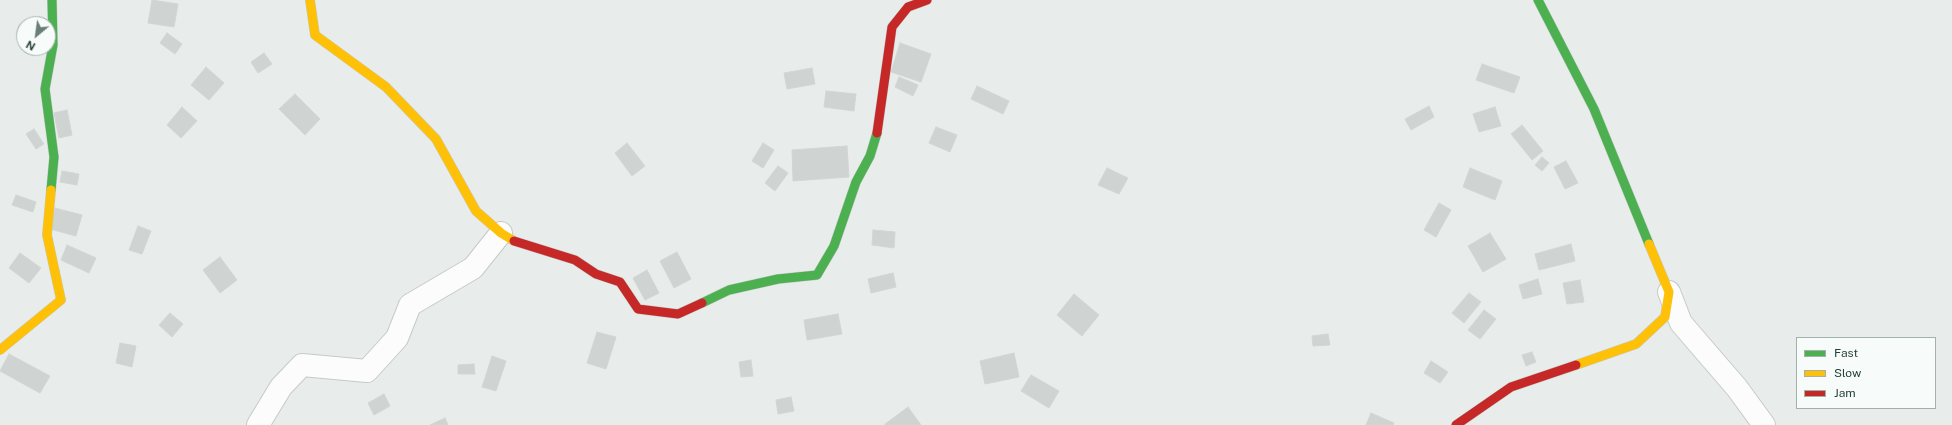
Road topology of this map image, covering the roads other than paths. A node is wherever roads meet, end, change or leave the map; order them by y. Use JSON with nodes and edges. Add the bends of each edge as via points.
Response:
{"nodes":[{"id":1,"x":52,"y":0,"type":"edge"},
{"id":2,"x":310,"y":0,"type":"edge"},
{"id":3,"x":927,"y":0,"type":"edge"},
{"id":4,"x":1538,"y":0,"type":"edge"},
{"id":5,"x":501,"y":233,"type":"junction"},
{"id":6,"x":1669,"y":292,"type":"junction"},
{"id":7,"x":0,"y":350,"type":"edge"},
{"id":8,"x":258,"y":425,"type":"edge"},
{"id":9,"x":1456,"y":425,"type":"edge"},
{"id":10,"x":1764,"y":425,"type":"edge"}],
"edges":[{"from":1,"to":7,"type":"street","via":[[52,44],[45,89],[54,157],[47,235],[61,300]]},
{"from":2,"to":5,"type":"street","via":[[314,35],[386,88],[436,139],[476,211]]},
{"from":3,"to":5,"type":"street","via":[[908,7],[892,27],[876,137],[870,156],[856,182],[834,246],[817,275],[729,290],[678,314],[638,309],[620,282],[596,274],[575,260],[516,242]]},
{"from":4,"to":6,"type":"street","via":[[1594,109]]},
{"from":5,"to":8,"type":"street","via":[[473,268],[410,306],[397,338],[367,371],[302,365],[282,387]]},
{"from":6,"to":9,"type":"street","via":[[1665,317],[1636,344],[1511,387]]},
{"from":6,"to":10,"type":"street","via":[[1681,323],[1737,388]]}]}
